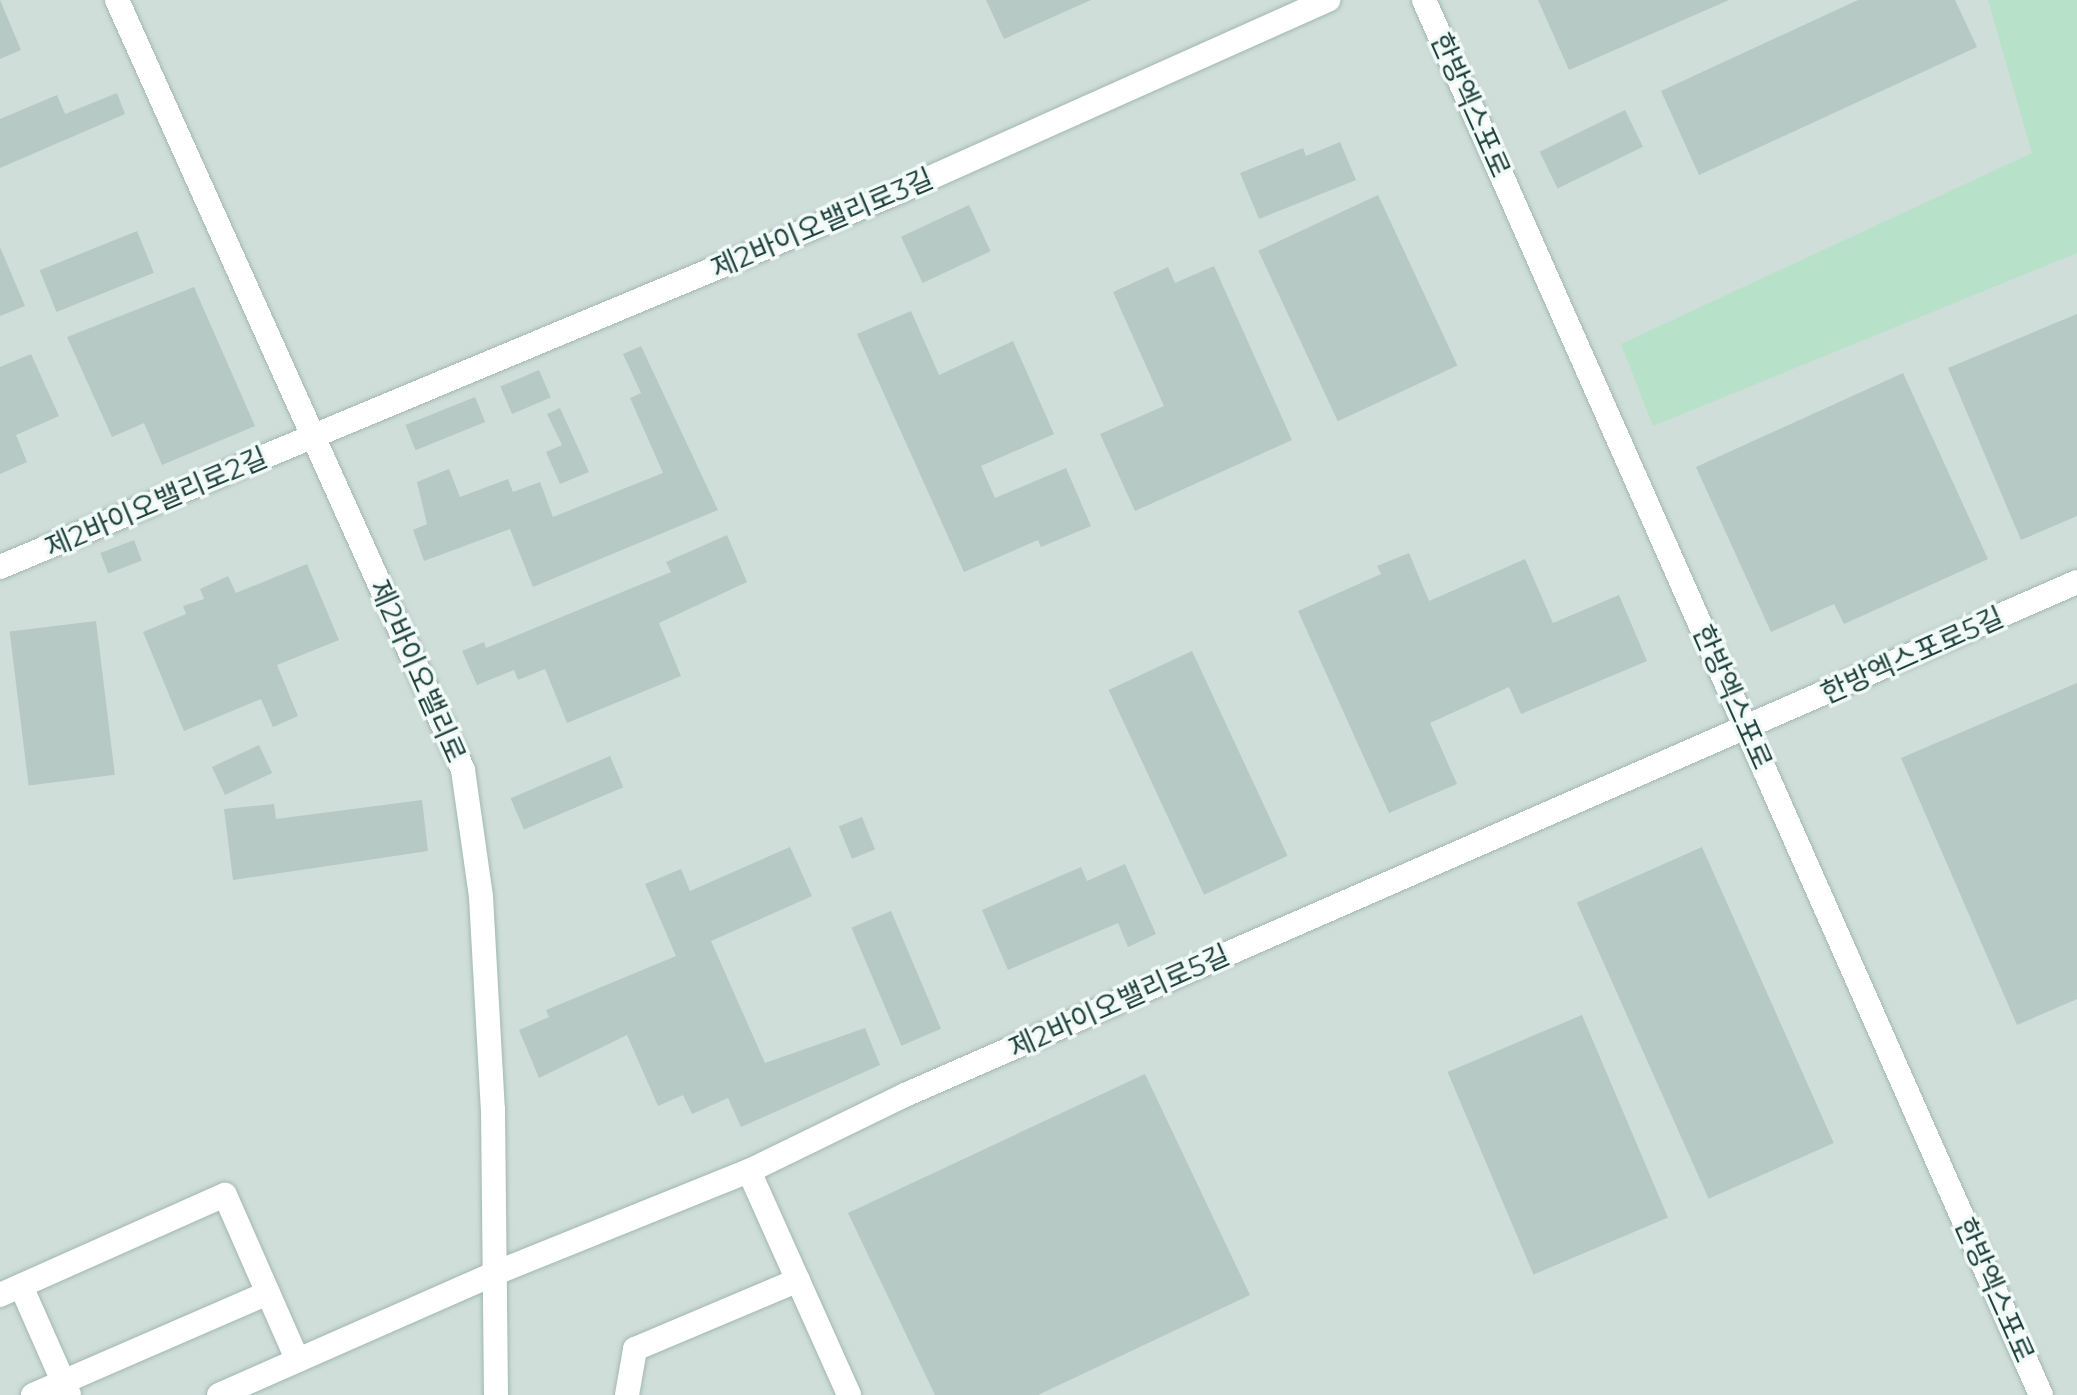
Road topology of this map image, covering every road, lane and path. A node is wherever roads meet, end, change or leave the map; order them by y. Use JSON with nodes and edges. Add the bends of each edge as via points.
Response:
{"nodes":[{"id":1,"x":117,"y":0,"type":"edge"},
{"id":2,"x":1328,"y":0,"type":"edge"},
{"id":3,"x":1424,"y":0,"type":"edge"},
{"id":4,"x":313,"y":436,"type":"junction"},
{"id":5,"x":0,"y":567,"type":"edge"},
{"id":6,"x":2077,"y":582,"type":"edge"},
{"id":7,"x":1747,"y":727,"type":"junction"},
{"id":8,"x":749,"y":1171,"type":"junction"},
{"id":9,"x":491,"y":1275,"type":"junction"},
{"id":10,"x":798,"y":1280,"type":"junction"},
{"id":11,"x":10,"y":1291,"type":"edge"},
{"id":12,"x":268,"y":1293,"type":"junction"},
{"id":13,"x":297,"y":1359,"type":"junction"},
{"id":14,"x":66,"y":1388,"type":"edge"},
{"id":15,"x":33,"y":1395,"type":"edge"},
{"id":16,"x":219,"y":1395,"type":"edge"},
{"id":17,"x":496,"y":1395,"type":"edge"},
{"id":18,"x":627,"y":1395,"type":"edge"},
{"id":19,"x":849,"y":1395,"type":"edge"},
{"id":20,"x":2041,"y":1395,"type":"edge"}],
"edges":[{"from":1,"to":4,"type":"street","name":"제2바이오밸리로"},
{"from":2,"to":4,"type":"street","name":"제2바이오밸리로3길","via":[[903,190]]},
{"from":3,"to":7,"type":"street","name":"한방엑스포로"},
{"from":4,"to":5,"type":"street","name":"제2바이오밸리로2길"},
{"from":4,"to":9,"type":"street","name":"제2바이오밸리로","via":[[463,770],[481,897],[493,1109]]},
{"from":6,"to":7,"type":"street","name":"한방엑스포로5길"},
{"from":7,"to":8,"type":"street","name":"제2바이오밸리로5길","via":[[905,1095]]},
{"from":7,"to":20,"type":"street","name":"한방엑스포로"},
{"from":8,"to":9,"type":"street","name":"제2바이오밸리로5길"},
{"from":8,"to":10,"type":"street"},
{"from":9,"to":13,"type":"street","name":"제2바이오밸리로5길"},
{"from":9,"to":17,"type":"street","name":"제2바이오밸리로"},
{"from":10,"to":18,"type":"street","via":[[635,1349]]},
{"from":10,"to":19,"type":"street"},
{"from":11,"to":12,"type":"street","via":[[225,1195]]},
{"from":11,"to":14,"type":"street"},
{"from":12,"to":13,"type":"street"},
{"from":12,"to":14,"type":"street"},
{"from":13,"to":16,"type":"street","name":"제2바이오밸리로5길"},
{"from":14,"to":15,"type":"street"}]}
